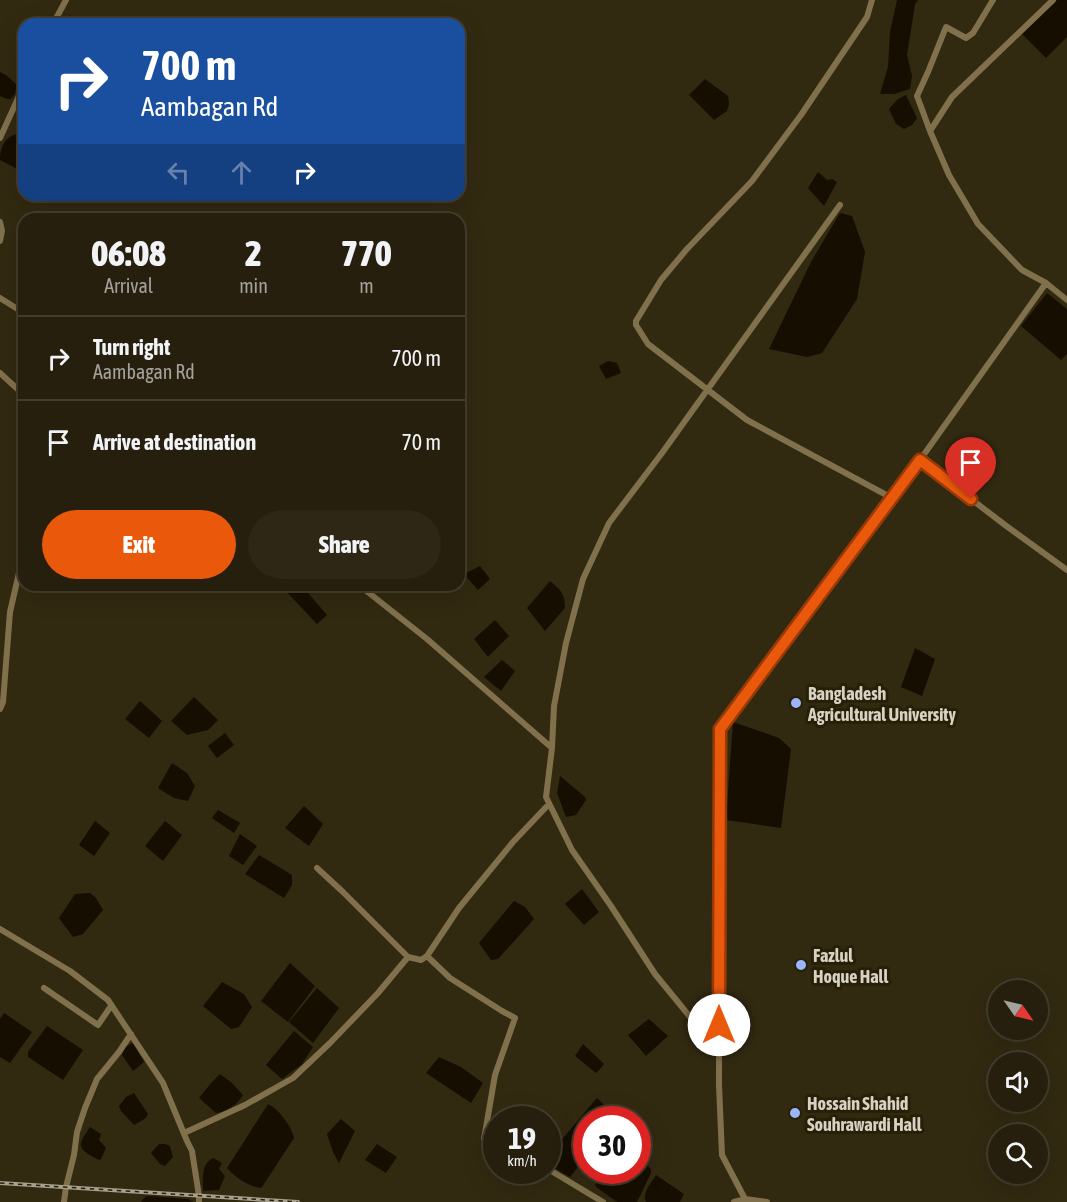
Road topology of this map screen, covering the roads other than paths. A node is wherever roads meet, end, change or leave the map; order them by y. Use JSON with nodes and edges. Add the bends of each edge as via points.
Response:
{"nodes":[{"id":1,"x":66,"y":0,"type":"edge"},
{"id":2,"x":872,"y":0,"type":"edge"},
{"id":3,"x":993,"y":0,"type":"edge"},
{"id":4,"x":1053,"y":0,"type":"edge"},
{"id":5,"x":56,"y":18,"type":"edge"},
{"id":6,"x":18,"y":98,"type":"edge"},
{"id":7,"x":930,"y":131,"type":"junction"},
{"id":8,"x":0,"y":138,"type":"edge"},
{"id":9,"x":840,"y":205,"type":"dead end"},
{"id":10,"x":0,"y":222,"type":"edge"},
{"id":11,"x":0,"y":241,"type":"edge"},
{"id":12,"x":1046,"y":283,"type":"junction"},
{"id":13,"x":0,"y":298,"type":"edge"},
{"id":14,"x":1067,"y":300,"type":"edge"},
{"id":15,"x":18,"y":309,"type":"edge"},
{"id":16,"x":0,"y":374,"type":"edge"},
{"id":17,"x":708,"y":389,"type":"junction"},
{"id":18,"x":18,"y":390,"type":"edge"},
{"id":19,"x":920,"y":460,"type":"junction"},
{"id":20,"x":892,"y":498,"type":"junction"},
{"id":21,"x":1067,"y":570,"type":"edge"},
{"id":22,"x":18,"y":577,"type":"edge"},
{"id":23,"x":367,"y":591,"type":"edge"},
{"id":24,"x":0,"y":709,"type":"edge"},
{"id":25,"x":552,"y":748,"type":"junction"},
{"id":26,"x":549,"y":804,"type":"junction"},
{"id":27,"x":317,"y":868,"type":"dead end"},
{"id":28,"x":0,"y":929,"type":"edge"},
{"id":29,"x":427,"y":956,"type":"junction"},
{"id":30,"x":408,"y":957,"type":"junction"},
{"id":31,"x":44,"y":988,"type":"dead end"},
{"id":32,"x":111,"y":1006,"type":"junction"},
{"id":33,"x":131,"y":1034,"type":"junction"},
{"id":34,"x":719,"y":1048,"type":"junction"},
{"id":35,"x":490,"y":1106,"type":"edge"},
{"id":36,"x":184,"y":1133,"type":"junction"},
{"id":37,"x":561,"y":1177,"type":"edge"},
{"id":38,"x":745,"y":1199,"type":"junction"},
{"id":39,"x":64,"y":1202,"type":"edge"},
{"id":40,"x":199,"y":1202,"type":"edge"},
{"id":41,"x":603,"y":1202,"type":"edge"},
{"id":42,"x":734,"y":1202,"type":"edge"},
{"id":43,"x":767,"y":1202,"type":"edge"}],
"edges":[{"from":1,"to":5,"type":"street"},
{"from":2,"to":17,"type":"street","via":[[867,17],[801,115],[752,181],[662,280],[636,321],[648,344]]},
{"from":3,"to":7,"type":"street","via":[[966,38],[946,27],[917,96]]},
{"from":4,"to":7,"type":"street","via":[[952,97]]},
{"from":6,"to":8,"type":"street"},
{"from":7,"to":12,"type":"street","via":[[949,175],[978,224],[1022,270]]},
{"from":9,"to":17,"type":"street"},
{"from":10,"to":11,"type":"street"},
{"from":12,"to":14,"type":"street"},
{"from":12,"to":19,"type":"street"},
{"from":13,"to":15,"type":"street"},
{"from":16,"to":18,"type":"street"},
{"from":17,"to":20,"type":"street","via":[[747,420]]},
{"from":17,"to":25,"type":"street","via":[[609,523],[582,579],[554,706]]},
{"from":19,"to":20,"type":"street"},
{"from":19,"to":21,"type":"street"},
{"from":20,"to":34,"type":"street","via":[[720,729]]},
{"from":22,"to":24,"type":"street","via":[[10,612]]},
{"from":23,"to":25,"type":"street"},
{"from":25,"to":26,"type":"street","via":[[546,796]]},
{"from":26,"to":29,"type":"street","via":[[459,908]]},
{"from":26,"to":34,"type":"street","via":[[572,850],[655,974]]},
{"from":27,"to":30,"type":"street"},
{"from":28,"to":32,"type":"street","via":[[70,971]]},
{"from":29,"to":30,"type":"street","via":[[421,960]]},
{"from":29,"to":35,"type":"street","via":[[450,978],[515,1018],[495,1075]]},
{"from":30,"to":36,"type":"street","via":[[378,993],[293,1078]]},
{"from":31,"to":32,"type":"street","via":[[98,1025]]},
{"from":32,"to":33,"type":"street"},
{"from":33,"to":36,"type":"street","via":[[163,1083]]},
{"from":33,"to":39,"type":"street","via":[[97,1079],[85,1108]]},
{"from":34,"to":38,"type":"street","via":[[722,1155]]},
{"from":36,"to":40,"type":"street","via":[[192,1151]]},
{"from":37,"to":41,"type":"street"},
{"from":38,"to":42,"type":"street"},
{"from":38,"to":43,"type":"street"}]}
